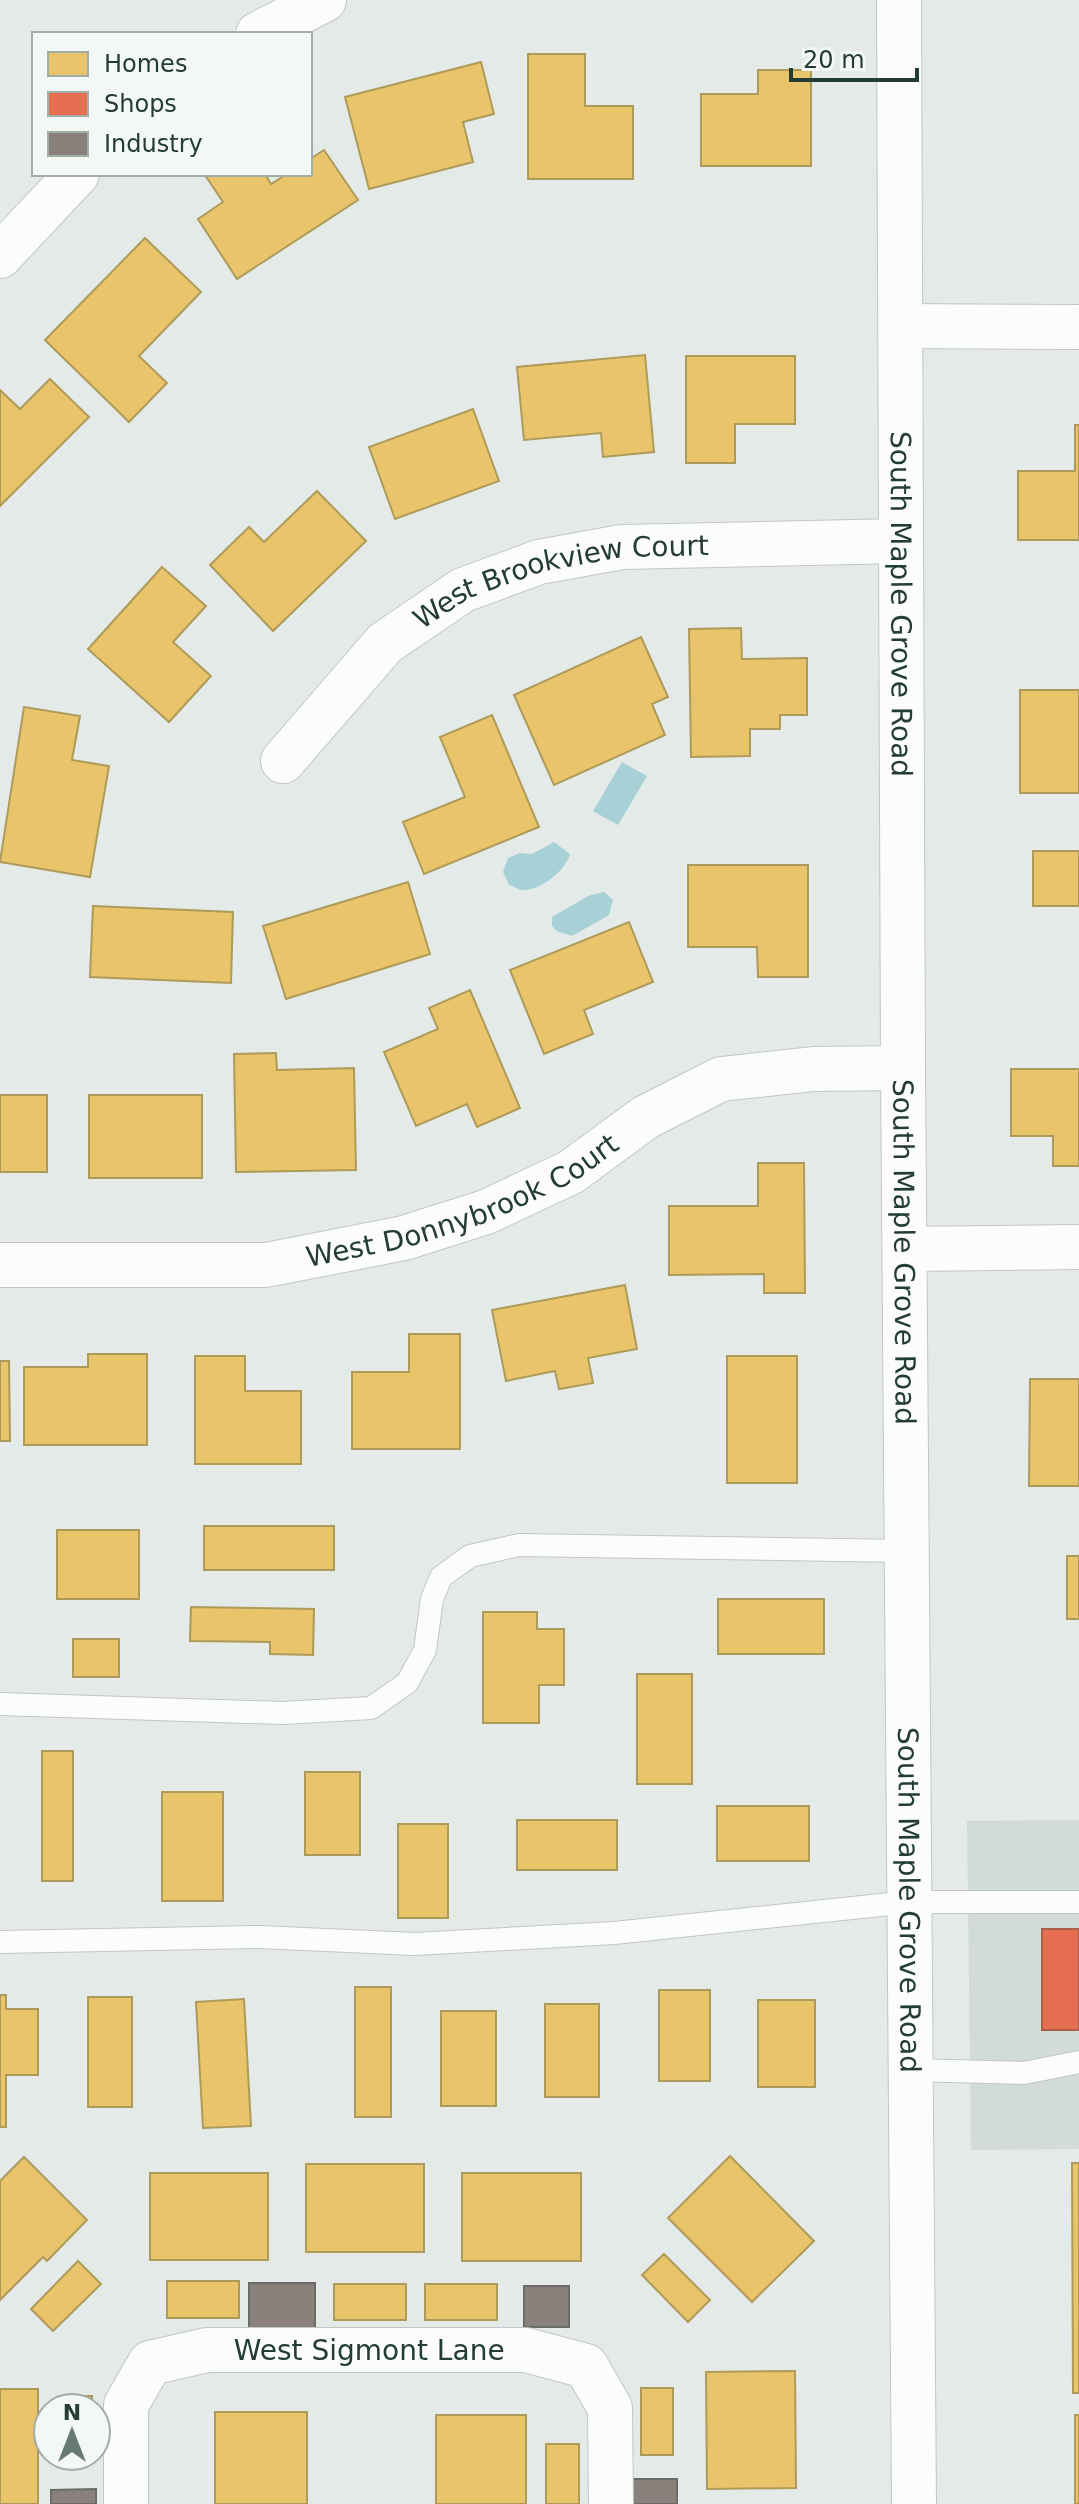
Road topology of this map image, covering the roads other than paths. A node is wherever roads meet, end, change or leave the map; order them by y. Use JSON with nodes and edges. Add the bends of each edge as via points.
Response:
{"nodes":[{"id":1,"x":324,"y":0,"type":"edge"},
{"id":2,"x":899,"y":0,"type":"edge"},
{"id":3,"x":262,"y":32,"type":"edge"},
{"id":4,"x":75,"y":176,"type":"edge"},
{"id":5,"x":5,"y":240,"type":"edge"},
{"id":6,"x":901,"y":326,"type":"junction"},
{"id":7,"x":1079,"y":327,"type":"edge"},
{"id":8,"x":900,"y":541,"type":"junction"},
{"id":9,"x":283,"y":761,"type":"dead end"},
{"id":10,"x":903,"y":1068,"type":"junction"},
{"id":11,"x":1079,"y":1247,"type":"edge"},
{"id":12,"x":906,"y":1249,"type":"junction"},
{"id":13,"x":0,"y":1265,"type":"edge"},
{"id":14,"x":907,"y":1551,"type":"junction"},
{"id":15,"x":0,"y":1704,"type":"edge"},
{"id":16,"x":909,"y":1902,"type":"junction"},
{"id":17,"x":1079,"y":1902,"type":"edge"},
{"id":18,"x":0,"y":1942,"type":"edge"},
{"id":19,"x":1079,"y":2062,"type":"edge"},
{"id":20,"x":911,"y":2070,"type":"junction"},
{"id":21,"x":126,"y":2504,"type":"edge"},
{"id":22,"x":611,"y":2504,"type":"edge"},
{"id":23,"x":914,"y":2504,"type":"edge"}],
"edges":[{"from":1,"to":3,"type":"street"},
{"from":2,"to":6,"type":"street","name":"South Maple Grove Road"},
{"from":4,"to":5,"type":"street"},
{"from":6,"to":7,"type":"street"},
{"from":6,"to":8,"type":"street","name":"South Maple Grove Road"},
{"from":8,"to":9,"type":"street","name":"West Brookview Court","via":[[622,547],[539,562],[463,590],[385,643]]},
{"from":8,"to":10,"type":"street","name":"South Maple Grove Road"},
{"from":10,"to":12,"type":"street","name":"South Maple Grove Road"},
{"from":10,"to":13,"type":"street","name":"West Donnybrook Court","via":[[813,1069],[721,1079],[646,1117],[571,1172],[486,1212],[404,1238],[266,1265]]},
{"from":11,"to":12,"type":"street"},
{"from":12,"to":14,"type":"street","name":"South Maple Grove Road"},
{"from":14,"to":15,"type":"lane","via":[[519,1545],[470,1556],[441,1577],[432,1599],[425,1650],[407,1683],[371,1708],[283,1713]]},
{"from":14,"to":16,"type":"street","name":"South Maple Grove Road"},
{"from":16,"to":17,"type":"lane"},
{"from":16,"to":18,"type":"lane","via":[[614,1933],[415,1944],[259,1937]]},
{"from":16,"to":20,"type":"street","name":"South Maple Grove Road"},
{"from":19,"to":20,"type":"lane","via":[[1024,2073]]},
{"from":20,"to":23,"type":"street","name":"South Maple Grove Road"},
{"from":21,"to":22,"type":"street","name":"West Sigmont Lane","via":[[126,2405],[150,2363],[207,2350],[526,2350],[586,2366],[610,2408]]}]}
